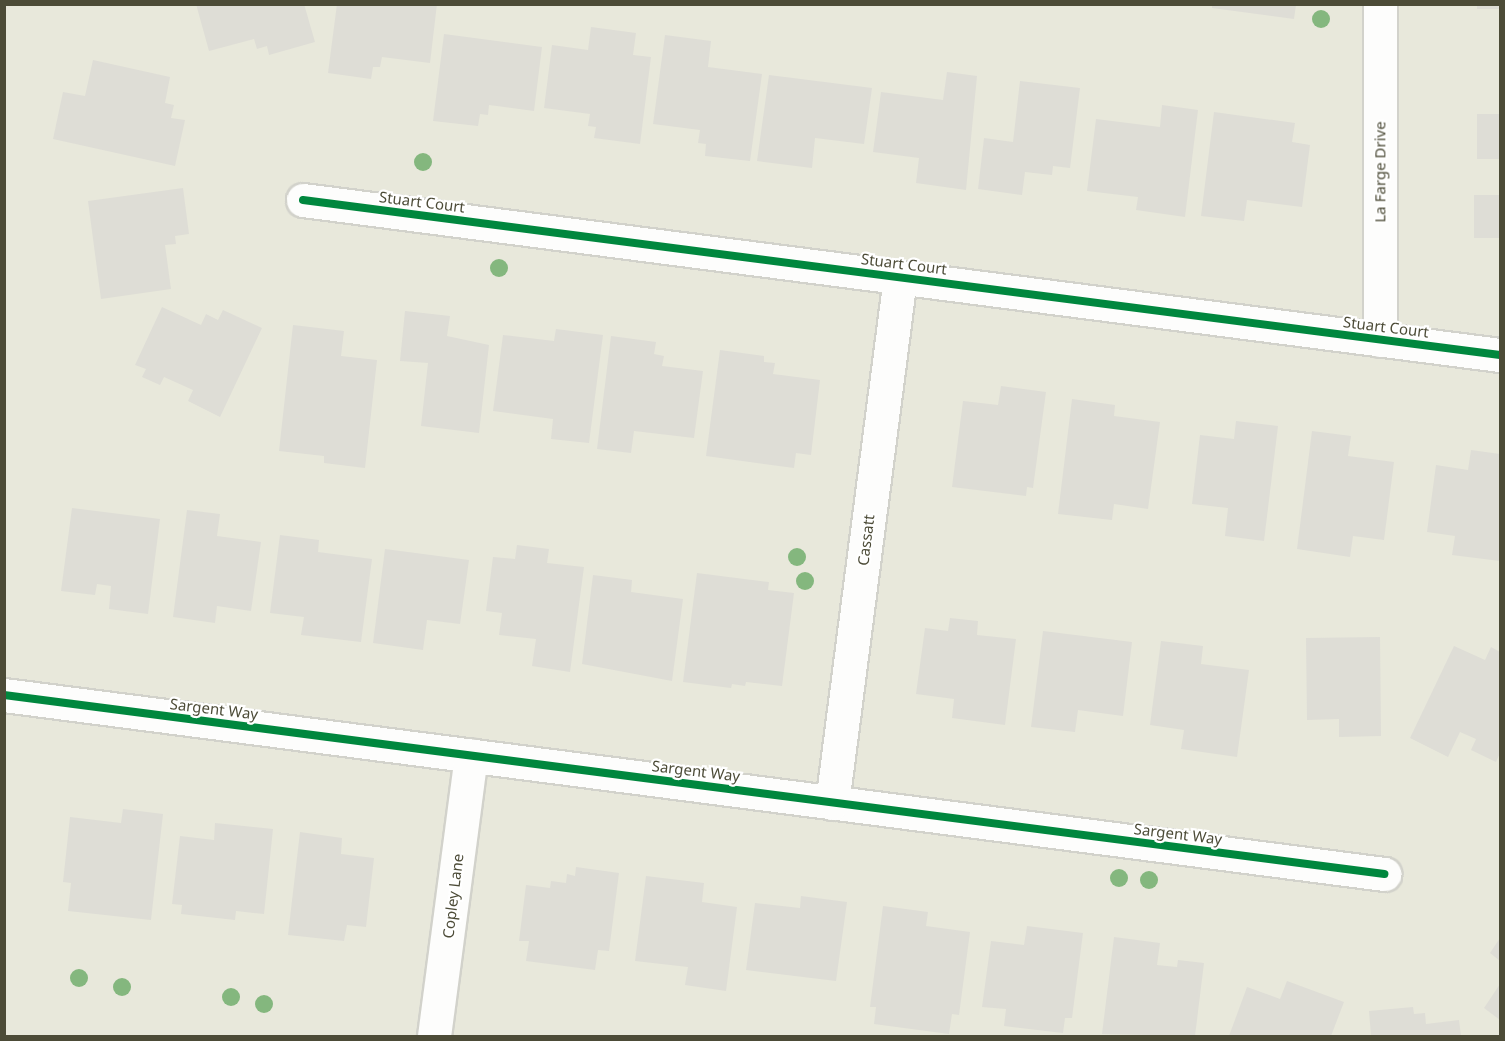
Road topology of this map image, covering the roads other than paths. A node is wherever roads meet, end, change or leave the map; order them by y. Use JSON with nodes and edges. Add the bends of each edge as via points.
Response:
{"nodes":[{"id":1,"x":1380,"y":4,"type":"edge"},
{"id":2,"x":303,"y":200,"type":"dead end"},
{"id":3,"x":900,"y":277,"type":"junction"},
{"id":4,"x":1380,"y":340,"type":"junction"},
{"id":5,"x":1500,"y":355,"type":"edge"},
{"id":6,"x":4,"y":695,"type":"edge"},
{"id":7,"x":471,"y":755,"type":"junction"},
{"id":8,"x":832,"y":803,"type":"junction"},
{"id":9,"x":1384,"y":874,"type":"dead end"},
{"id":10,"x":434,"y":1036,"type":"edge"}],
"edges":[{"from":1,"to":4,"type":"street","name":"La Farge Drive"},
{"from":2,"to":3,"type":"street","name":"Stuart Court"},
{"from":3,"to":4,"type":"street","name":"Stuart Court"},
{"from":3,"to":8,"type":"street","name":"Cassatt"},
{"from":4,"to":5,"type":"street","name":"Stuart Court"},
{"from":6,"to":7,"type":"street","name":"Sargent Way"},
{"from":7,"to":8,"type":"street","name":"Sargent Way"},
{"from":7,"to":10,"type":"street","name":"Copley Lane"},
{"from":8,"to":9,"type":"street","name":"Sargent Way"}]}
